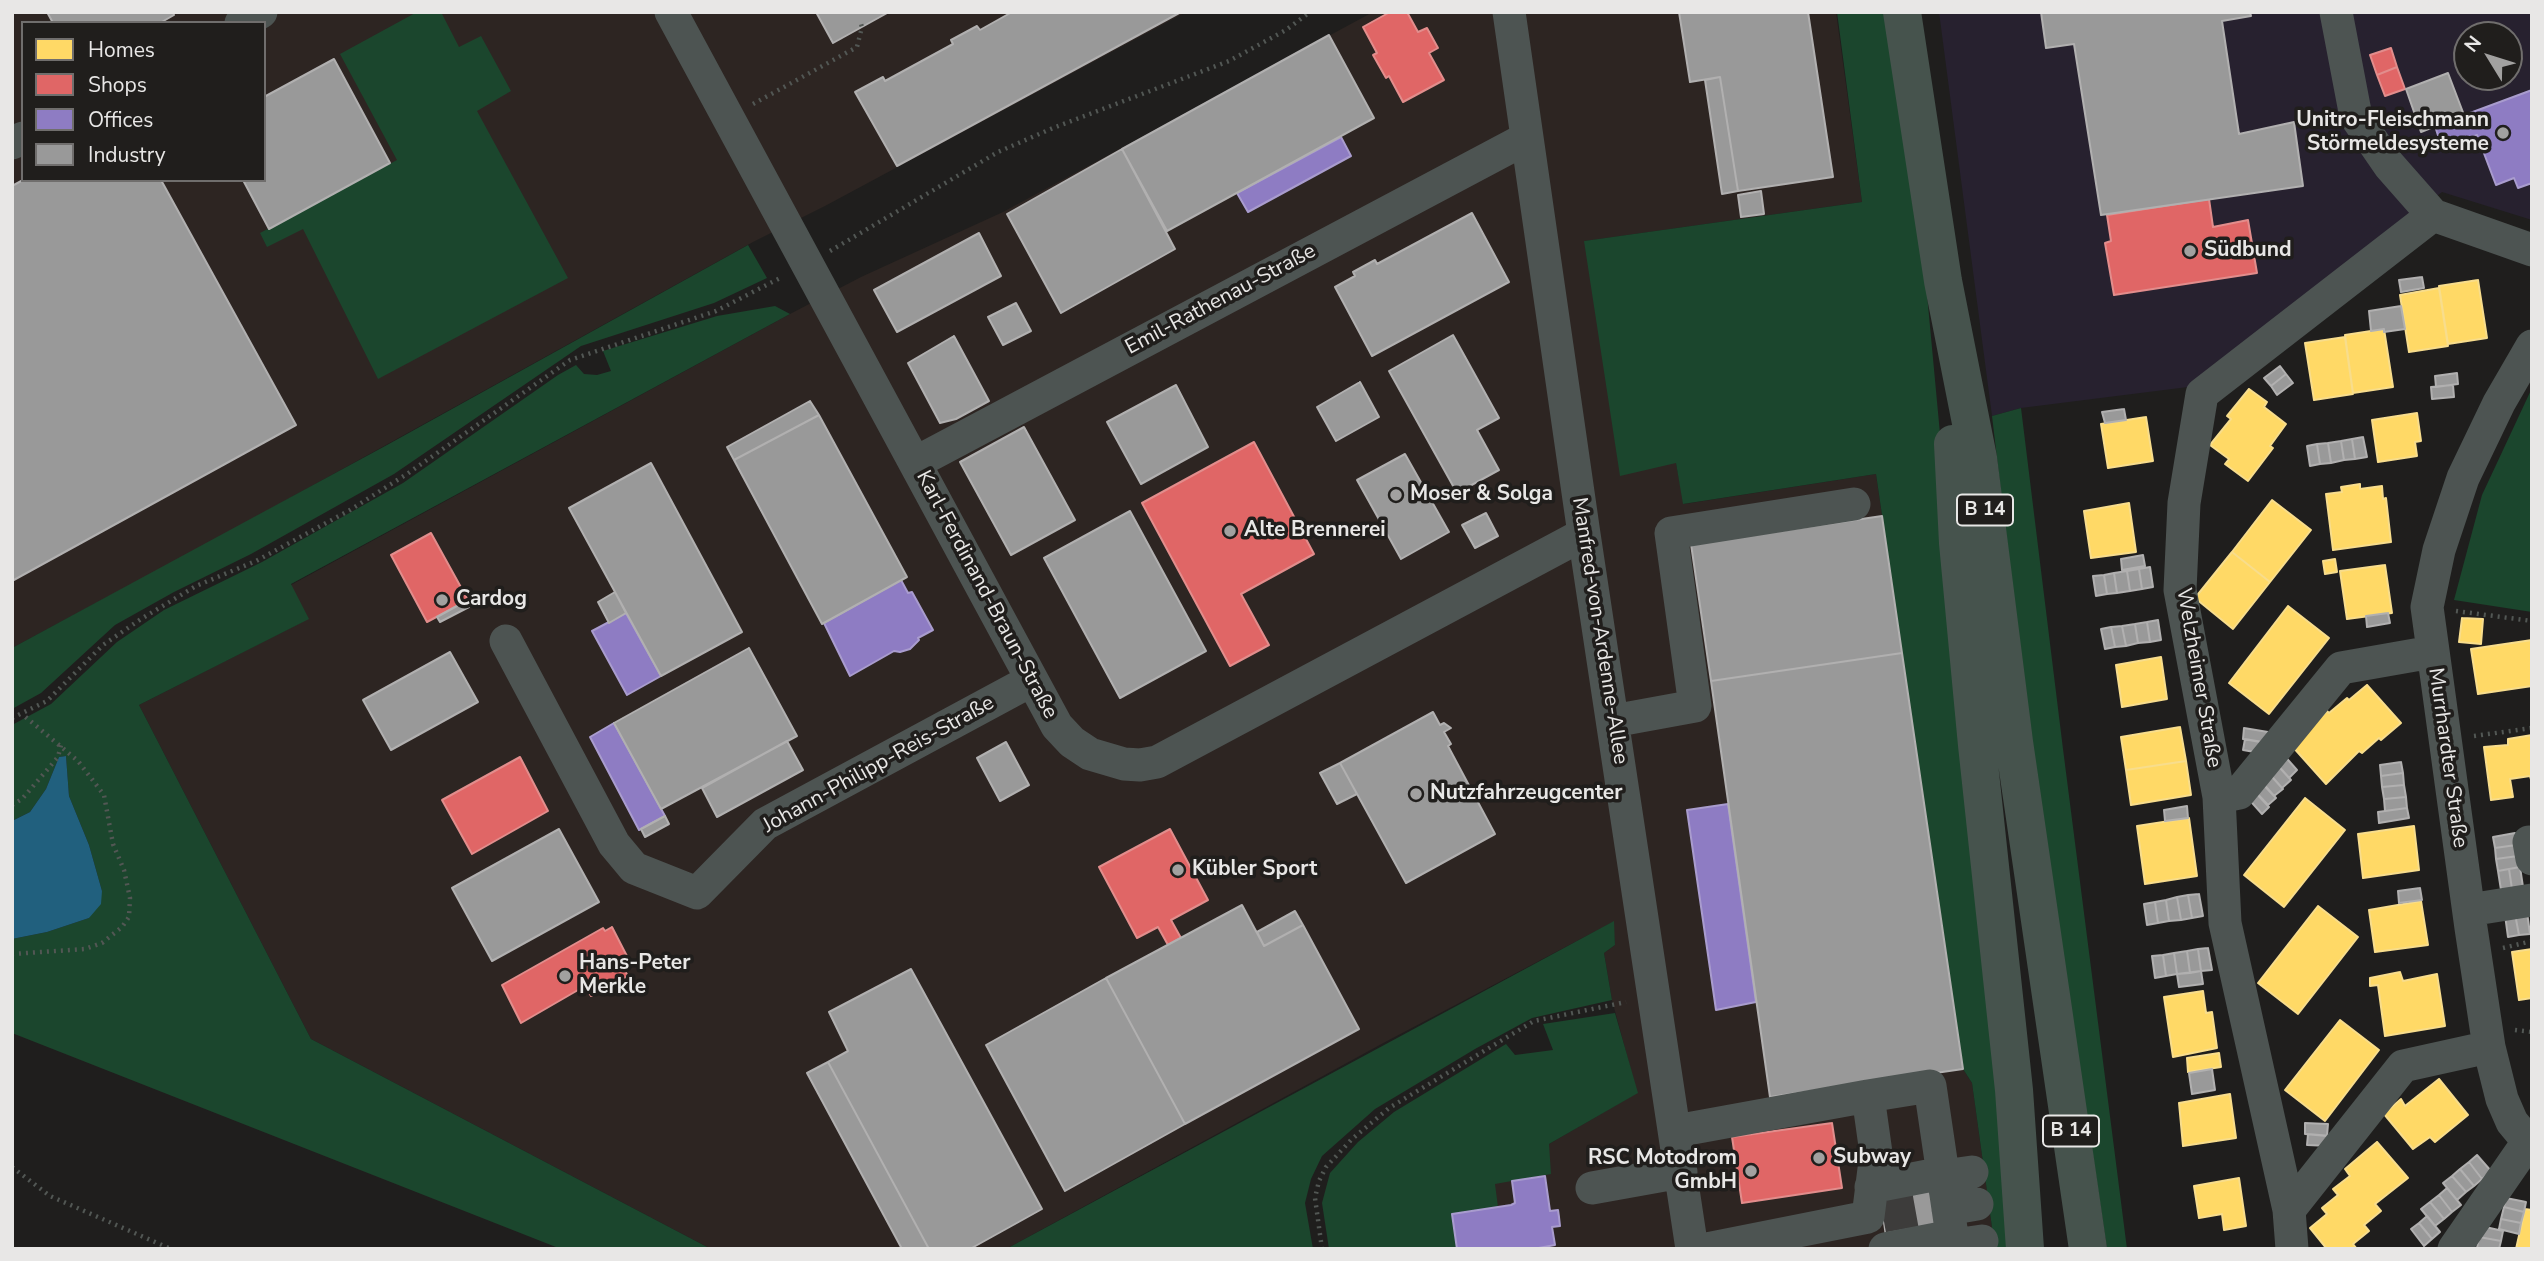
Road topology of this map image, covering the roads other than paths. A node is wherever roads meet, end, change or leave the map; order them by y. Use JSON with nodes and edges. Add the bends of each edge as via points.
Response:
{"nodes":[{"id":1,"x":261,"y":12,"type":"edge"},
{"id":2,"x":671,"y":12,"type":"edge"},
{"id":3,"x":1509,"y":12,"type":"edge"},
{"id":4,"x":1902,"y":12,"type":"edge"},
{"id":5,"x":2336,"y":12,"type":"edge"},
{"id":6,"x":245,"y":21,"type":"edge"},
{"id":7,"x":1527,"y":138,"type":"junction"},
{"id":8,"x":2433,"y":215,"type":"junction"},
{"id":9,"x":2532,"y":250,"type":"edge"},
{"id":10,"x":1943,"y":281,"type":"junction"},
{"id":11,"x":2532,"y":346,"type":"edge"},
{"id":12,"x":915,"y":463,"type":"junction"},
{"id":13,"x":1854,"y":504,"type":"dead end"},
{"id":14,"x":1584,"y":534,"type":"junction"},
{"id":15,"x":506,"y":641,"type":"dead end"},
{"id":16,"x":2432,"y":652,"type":"junction"},
{"id":17,"x":1032,"y":680,"type":"junction"},
{"id":18,"x":1613,"y":721,"type":"junction"},
{"id":19,"x":2219,"y":797,"type":"junction"},
{"id":20,"x":2532,"y":900,"type":"edge"},
{"id":21,"x":2469,"y":910,"type":"junction"},
{"id":22,"x":2489,"y":1047,"type":"junction"},
{"id":23,"x":2014,"y":1090,"type":"junction"},
{"id":24,"x":1868,"y":1097,"type":"junction"},
{"id":25,"x":1676,"y":1131,"type":"junction"},
{"id":26,"x":2530,"y":1144,"type":"edge"},
{"id":27,"x":1681,"y":1172,"type":"junction"},
{"id":28,"x":1592,"y":1188,"type":"dead end"},
{"id":29,"x":1957,"y":1209,"type":"edge"},
{"id":30,"x":2289,"y":1210,"type":"junction"},
{"id":31,"x":1874,"y":1217,"type":"edge"},
{"id":32,"x":1779,"y":1242,"type":"edge"},
{"id":33,"x":1692,"y":1249,"type":"edge"},
{"id":34,"x":1707,"y":1249,"type":"edge"},
{"id":35,"x":1885,"y":1249,"type":"edge"},
{"id":36,"x":2025,"y":1249,"type":"edge"},
{"id":37,"x":2041,"y":1249,"type":"edge"},
{"id":38,"x":2088,"y":1249,"type":"edge"},
{"id":39,"x":2292,"y":1249,"type":"edge"},
{"id":40,"x":2454,"y":1249,"type":"edge"}],
"edges":[{"from":1,"to":6,"type":"street"},
{"from":2,"to":12,"type":"street","name":"Karl-Ferdinand-Braun-Straße"},
{"from":3,"to":7,"type":"street","name":"Manfred-von-Ardenne-Allee"},
{"from":4,"to":10,"type":"main road","number":"B 14"},
{"from":5,"to":8,"type":"street","via":[[2356,117],[2389,165]]},
{"from":7,"to":12,"type":"street","name":"Emil-Rathenau-Straße"},
{"from":7,"to":14,"type":"street","name":"Manfred-von-Ardenne-Allee"},
{"from":8,"to":9,"type":"street"},
{"from":8,"to":19,"type":"street","name":"Welzheimer Straße","via":[[2202,394],[2184,503],[2180,590]]},
{"from":10,"to":23,"type":"main road","number":"B 14","via":[[1958,543]]},
{"from":10,"to":38,"type":"main road","number":"B 14","via":[[1978,458]]},
{"from":11,"to":16,"type":"street","name":"Murrhardter Straße","via":[[2463,478],[2439,550],[2427,607]]},
{"from":12,"to":17,"type":"street","name":"Karl-Ferdinand-Braun-Straße"},
{"from":13,"to":18,"type":"street","via":[[1671,533],[1695,706]]},
{"from":14,"to":17,"type":"street","name":"Karl-Ferdinand-Braun-Straße","via":[[1157,762],[1140,765],[1090,754],[1057,726]]},
{"from":14,"to":18,"type":"street","name":"Manfred-von-Ardenne-Allee"},
{"from":15,"to":17,"type":"street","name":"Johann-Philipp-Reis-Straße","via":[[614,844],[634,868],[697,892],[765,824]]},
{"from":16,"to":19,"type":"street","via":[[2341,668],[2239,793]]},
{"from":16,"to":21,"type":"street","name":"Murrhardter Straße"},
{"from":18,"to":25,"type":"street","name":"Manfred-von-Ardenne-Allee"},
{"from":19,"to":30,"type":"street","name":"Welzheimer Straße","via":[[2225,923]]},
{"from":20,"to":21,"type":"street"},
{"from":21,"to":22,"type":"street","name":"Murrhardter Straße"},
{"from":22,"to":26,"type":"street","name":"Murrhardter Straße","via":[[2502,1099],[2512,1122]]},
{"from":22,"to":30,"type":"street","via":[[2403,1066]]},
{"from":23,"to":36,"type":"main road"},
{"from":23,"to":37,"type":"main road","number":"B 14"},
{"from":24,"to":25,"type":"street"},
{"from":24,"to":29,"type":"street","via":[[1930,1086]]},
{"from":24,"to":31,"type":"street","via":[[1876,1153]]},
{"from":25,"to":27,"type":"street","name":"Manfred-von-Ardenne-Allee"},
{"from":26,"to":40,"type":"street","name":"Murrhardter Straße"},
{"from":27,"to":28,"type":"street"},
{"from":27,"to":33,"type":"street","name":"Manfred-von-Ardenne-Allee"},
{"from":29,"to":31,"type":"street"},
{"from":29,"to":35,"type":"street"},
{"from":30,"to":39,"type":"street","name":"Welzheimer Straße"},
{"from":31,"to":32,"type":"street"},
{"from":32,"to":34,"type":"street"}]}
